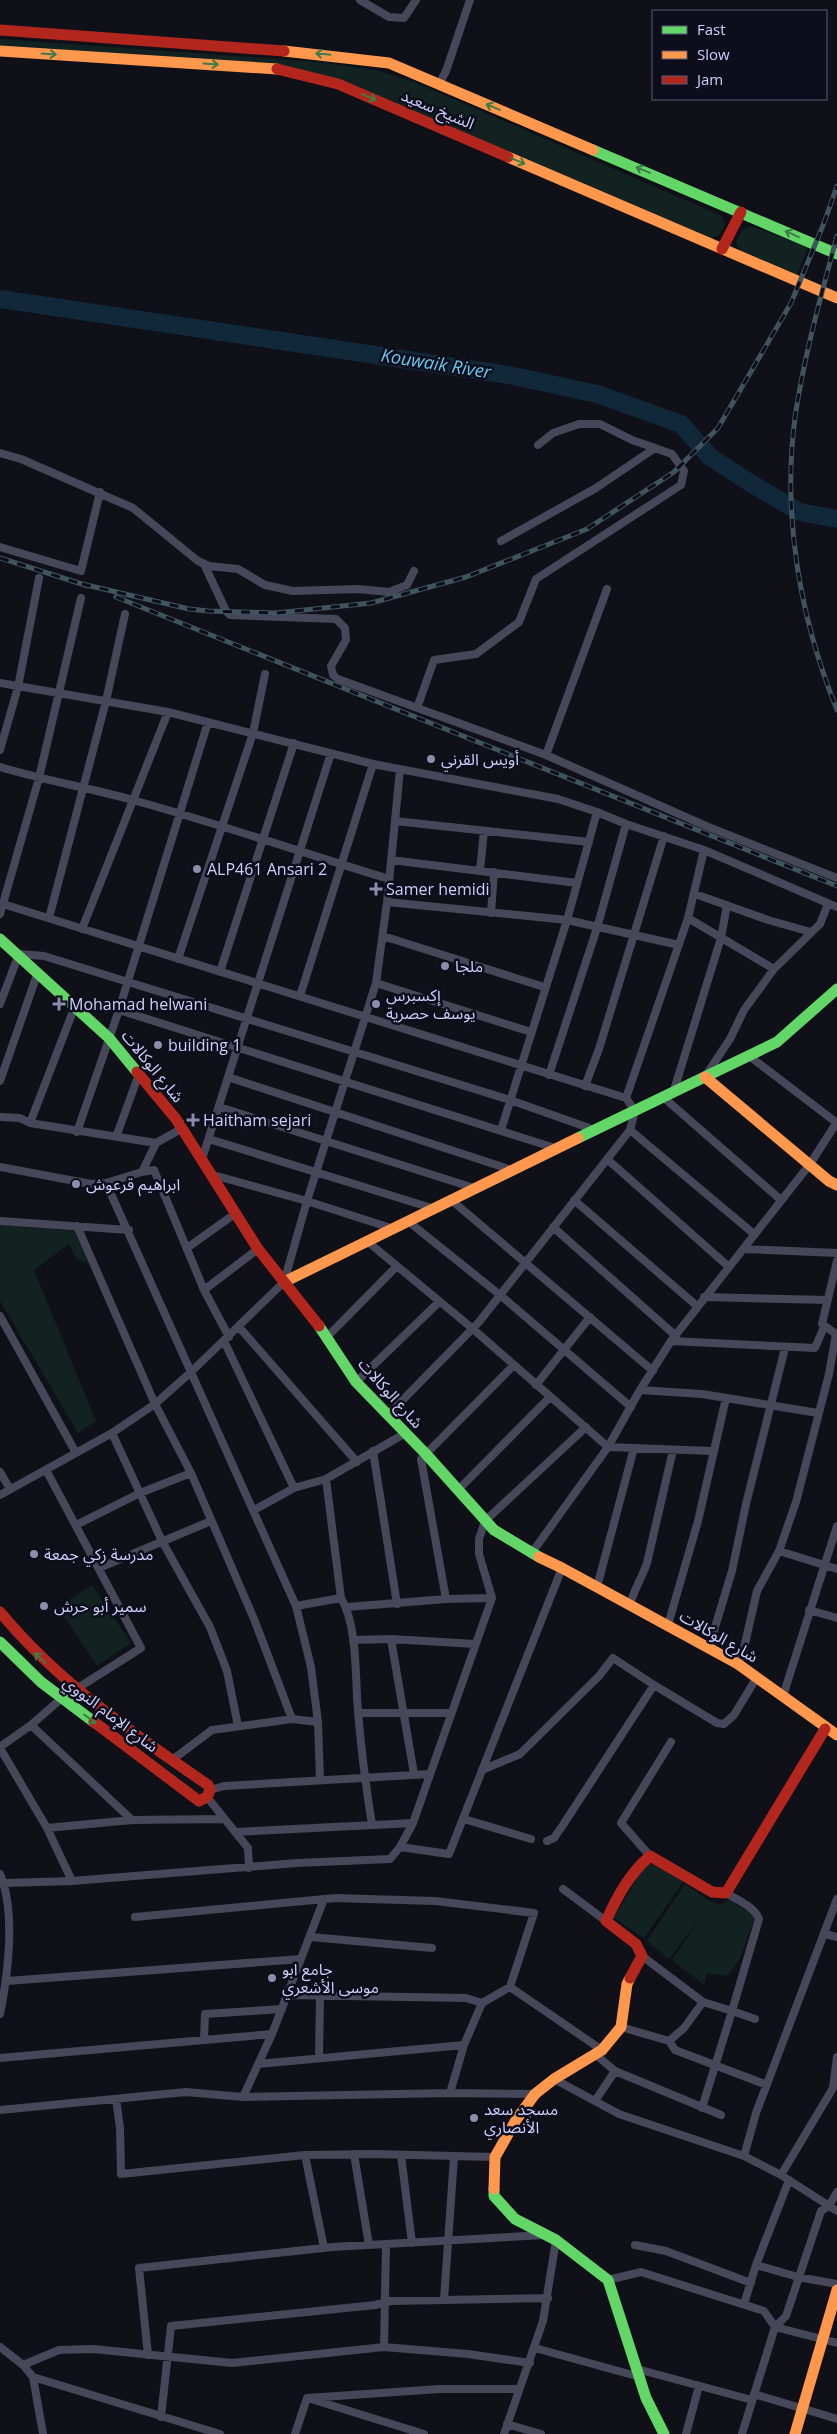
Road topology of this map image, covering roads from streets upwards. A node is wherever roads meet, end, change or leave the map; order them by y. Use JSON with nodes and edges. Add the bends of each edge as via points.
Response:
{"nodes":[{"id":1,"x":360,"y":0,"type":"edge"},
{"id":2,"x":416,"y":0,"type":"edge"},
{"id":3,"x":470,"y":0,"type":"edge"},
{"id":4,"x":0,"y":30,"type":"edge"},
{"id":5,"x":0,"y":51,"type":"edge"},
{"id":6,"x":439,"y":84,"type":"junction"},
{"id":7,"x":741,"y":212,"type":"junction"},
{"id":8,"x":722,"y":248,"type":"junction"},
{"id":9,"x":837,"y":254,"type":"edge"},
{"id":10,"x":837,"y":298,"type":"edge"},
{"id":11,"x":538,"y":445,"type":"dead end"},
{"id":12,"x":655,"y":448,"type":"junction"},
{"id":13,"x":0,"y":453,"type":"edge"},
{"id":14,"x":100,"y":492,"type":"junction"},
{"id":15,"x":501,"y":541,"type":"dead end"},
{"id":16,"x":0,"y":548,"type":"edge"},
{"id":17,"x":204,"y":564,"type":"junction"},
{"id":18,"x":414,"y":571,"type":"dead end"},
{"id":19,"x":39,"y":578,"type":"dead end"},
{"id":20,"x":607,"y":589,"type":"dead end"},
{"id":21,"x":81,"y":598,"type":"dead end"},
{"id":22,"x":125,"y":614,"type":"dead end"},
{"id":23,"x":265,"y":674,"type":"dead end"},
{"id":24,"x":0,"y":683,"type":"edge"},
{"id":25,"x":18,"y":687,"type":"junction"},
{"id":26,"x":59,"y":694,"type":"junction"},
{"id":27,"x":106,"y":701,"type":"junction"},
{"id":28,"x":417,"y":708,"type":"junction"},
{"id":29,"x":168,"y":712,"type":"junction"},
{"id":30,"x":208,"y":722,"type":"junction"},
{"id":31,"x":253,"y":733,"type":"junction"},
{"id":32,"x":294,"y":743,"type":"junction"},
{"id":33,"x":0,"y":750,"type":"edge"},
{"id":34,"x":331,"y":752,"type":"junction"},
{"id":35,"x":546,"y":755,"type":"junction"},
{"id":36,"x":373,"y":764,"type":"junction"},
{"id":37,"x":0,"y":767,"type":"edge"},
{"id":38,"x":400,"y":770,"type":"junction"},
{"id":39,"x":39,"y":778,"type":"junction"},
{"id":40,"x":84,"y":787,"type":"junction"},
{"id":41,"x":134,"y":800,"type":"junction"},
{"id":42,"x":597,"y":812,"type":"junction"},
{"id":43,"x":180,"y":814,"type":"junction"},
{"id":44,"x":395,"y":821,"type":"junction"},
{"id":45,"x":626,"y":824,"type":"junction"},
{"id":46,"x":222,"y":827,"type":"junction"},
{"id":47,"x":484,"y":831,"type":"junction"},
{"id":48,"x":664,"y":836,"type":"junction"},
{"id":49,"x":263,"y":840,"type":"junction"},
{"id":50,"x":589,"y":842,"type":"junction"},
{"id":51,"x":704,"y":850,"type":"junction"},
{"id":52,"x":300,"y":852,"type":"junction"},
{"id":53,"x":391,"y":860,"type":"junction"},
{"id":54,"x":340,"y":864,"type":"junction"},
{"id":55,"x":480,"y":870,"type":"junction"},
{"id":56,"x":494,"y":872,"type":"junction"},
{"id":57,"x":837,"y":878,"type":"edge"},
{"id":58,"x":389,"y":879,"type":"junction"},
{"id":59,"x":577,"y":883,"type":"junction"},
{"id":60,"x":695,"y":894,"type":"junction"},
{"id":61,"x":387,"y":902,"type":"junction"},
{"id":62,"x":3,"y":904,"type":"junction"},
{"id":63,"x":828,"y":904,"type":"junction"},
{"id":64,"x":727,"y":905,"type":"junction"},
{"id":65,"x":837,"y":907,"type":"edge"},
{"id":66,"x":491,"y":913,"type":"junction"},
{"id":67,"x":0,"y":914,"type":"edge"},
{"id":68,"x":49,"y":918,"type":"junction"},
{"id":69,"x":688,"y":918,"type":"junction"},
{"id":70,"x":567,"y":920,"type":"junction"},
{"id":71,"x":597,"y":928,"type":"junction"},
{"id":72,"x":82,"y":929,"type":"junction"},
{"id":73,"x":811,"y":932,"type":"junction"},
{"id":74,"x":633,"y":935,"type":"junction"},
{"id":75,"x":383,"y":936,"type":"junction"},
{"id":76,"x":721,"y":938,"type":"junction"},
{"id":77,"x":0,"y":939,"type":"edge"},
{"id":78,"x":679,"y":945,"type":"junction"},
{"id":79,"x":139,"y":946,"type":"junction"},
{"id":80,"x":19,"y":954,"type":"junction"},
{"id":81,"x":178,"y":959,"type":"junction"},
{"id":82,"x":774,"y":969,"type":"junction"},
{"id":83,"x":38,"y":972,"type":"junction"},
{"id":84,"x":220,"y":972,"type":"junction"},
{"id":85,"x":128,"y":981,"type":"junction"},
{"id":86,"x":258,"y":983,"type":"junction"},
{"id":87,"x":376,"y":984,"type":"junction"},
{"id":88,"x":544,"y":988,"type":"junction"},
{"id":89,"x":837,"y":989,"type":"edge"},
{"id":90,"x":300,"y":996,"type":"junction"},
{"id":91,"x":0,"y":1004,"type":"edge"},
{"id":92,"x":75,"y":1006,"type":"junction"},
{"id":93,"x":119,"y":1010,"type":"junction"},
{"id":94,"x":247,"y":1017,"type":"junction"},
{"id":95,"x":367,"y":1017,"type":"junction"},
{"id":96,"x":531,"y":1032,"type":"junction"},
{"id":97,"x":109,"y":1038,"type":"junction"},
{"id":98,"x":237,"y":1049,"type":"junction"},
{"id":99,"x":356,"y":1051,"type":"junction"},
{"id":100,"x":748,"y":1055,"type":"junction"},
{"id":101,"x":520,"y":1066,"type":"junction"},
{"id":102,"x":139,"y":1074,"type":"junction"},
{"id":103,"x":549,"y":1075,"type":"junction"},
{"id":104,"x":228,"y":1077,"type":"junction"},
{"id":105,"x":705,"y":1077,"type":"junction"},
{"id":106,"x":346,"y":1080,"type":"junction"},
{"id":107,"x":0,"y":1081,"type":"edge"},
{"id":108,"x":585,"y":1086,"type":"junction"},
{"id":109,"x":674,"y":1090,"type":"junction"},
{"id":110,"x":663,"y":1097,"type":"junction"},
{"id":111,"x":626,"y":1098,"type":"junction"},
{"id":112,"x":510,"y":1100,"type":"junction"},
{"id":113,"x":219,"y":1107,"type":"junction"},
{"id":114,"x":336,"y":1111,"type":"junction"},
{"id":115,"x":635,"y":1111,"type":"junction"},
{"id":116,"x":1,"y":1117,"type":"edge"},
{"id":117,"x":30,"y":1123,"type":"junction"},
{"id":118,"x":837,"y":1123,"type":"edge"},
{"id":119,"x":0,"y":1126,"type":"edge"},
{"id":120,"x":181,"y":1129,"type":"junction"},
{"id":121,"x":501,"y":1130,"type":"junction"},
{"id":122,"x":595,"y":1130,"type":"junction"},
{"id":123,"x":630,"y":1130,"type":"junction"},
{"id":124,"x":77,"y":1132,"type":"junction"},
{"id":125,"x":116,"y":1137,"type":"junction"},
{"id":126,"x":209,"y":1139,"type":"junction"},
{"id":127,"x":327,"y":1140,"type":"junction"},
{"id":128,"x":156,"y":1144,"type":"junction"},
{"id":129,"x":558,"y":1148,"type":"junction"},
{"id":130,"x":202,"y":1159,"type":"junction"},
{"id":131,"x":607,"y":1159,"type":"junction"},
{"id":132,"x":810,"y":1164,"type":"junction"},
{"id":133,"x":0,"y":1167,"type":"edge"},
{"id":134,"x":317,"y":1170,"type":"junction"},
{"id":135,"x":512,"y":1170,"type":"junction"},
{"id":136,"x":142,"y":1172,"type":"junction"},
{"id":137,"x":212,"y":1175,"type":"junction"},
{"id":138,"x":106,"y":1183,"type":"junction"},
{"id":139,"x":837,"y":1185,"type":"edge"},
{"id":140,"x":474,"y":1188,"type":"junction"},
{"id":141,"x":450,"y":1199,"type":"junction"},
{"id":142,"x":574,"y":1200,"type":"junction"},
{"id":143,"x":781,"y":1200,"type":"junction"},
{"id":144,"x":307,"y":1201,"type":"junction"},
{"id":145,"x":436,"y":1209,"type":"junction"},
{"id":146,"x":236,"y":1213,"type":"junction"},
{"id":147,"x":0,"y":1220,"type":"edge"},
{"id":148,"x":409,"y":1222,"type":"junction"},
{"id":149,"x":77,"y":1226,"type":"junction"},
{"id":150,"x":553,"y":1227,"type":"junction"},
{"id":151,"x":394,"y":1229,"type":"junction"},
{"id":152,"x":128,"y":1230,"type":"junction"},
{"id":153,"x":754,"y":1234,"type":"junction"},
{"id":154,"x":368,"y":1242,"type":"junction"},
{"id":155,"x":187,"y":1248,"type":"junction"},
{"id":156,"x":258,"y":1249,"type":"junction"},
{"id":157,"x":744,"y":1249,"type":"junction"},
{"id":158,"x":837,"y":1252,"type":"edge"},
{"id":159,"x":837,"y":1261,"type":"edge"},
{"id":160,"x":526,"y":1262,"type":"junction"},
{"id":161,"x":397,"y":1266,"type":"junction"},
{"id":162,"x":730,"y":1267,"type":"junction"},
{"id":163,"x":284,"y":1282,"type":"junction"},
{"id":164,"x":204,"y":1290,"type":"junction"},
{"id":165,"x":500,"y":1295,"type":"junction"},
{"id":166,"x":704,"y":1297,"type":"junction"},
{"id":167,"x":827,"y":1300,"type":"junction"},
{"id":168,"x":439,"y":1302,"type":"junction"},
{"id":169,"x":697,"y":1306,"type":"junction"},
{"id":170,"x":0,"y":1316,"type":"edge"},
{"id":171,"x":590,"y":1316,"type":"junction"},
{"id":172,"x":239,"y":1327,"type":"junction"},
{"id":173,"x":824,"y":1327,"type":"junction"},
{"id":174,"x":473,"y":1329,"type":"junction"},
{"id":175,"x":327,"y":1337,"type":"junction"},
{"id":176,"x":226,"y":1339,"type":"junction"},
{"id":177,"x":674,"y":1339,"type":"junction"},
{"id":178,"x":785,"y":1348,"type":"junction"},
{"id":179,"x":564,"y":1350,"type":"junction"},
{"id":180,"x":514,"y":1365,"type":"junction"},
{"id":181,"x":653,"y":1371,"type":"junction"},
{"id":182,"x":192,"y":1372,"type":"junction"},
{"id":183,"x":356,"y":1382,"type":"junction"},
{"id":184,"x":536,"y":1385,"type":"junction"},
{"id":185,"x":640,"y":1390,"type":"junction"},
{"id":186,"x":550,"y":1397,"type":"junction"},
{"id":187,"x":726,"y":1398,"type":"junction"},
{"id":188,"x":155,"y":1404,"type":"junction"},
{"id":189,"x":771,"y":1406,"type":"junction"},
{"id":190,"x":631,"y":1408,"type":"junction"},
{"id":191,"x":818,"y":1413,"type":"junction"},
{"id":192,"x":387,"y":1416,"type":"junction"},
{"id":193,"x":586,"y":1427,"type":"junction"},
{"id":194,"x":112,"y":1434,"type":"junction"},
{"id":195,"x":404,"y":1434,"type":"junction"},
{"id":196,"x":608,"y":1447,"type":"junction"},
{"id":197,"x":634,"y":1448,"type":"junction"},
{"id":198,"x":673,"y":1450,"type":"junction"},
{"id":199,"x":373,"y":1452,"type":"junction"},
{"id":200,"x":712,"y":1452,"type":"junction"},
{"id":201,"x":76,"y":1453,"type":"junction"},
{"id":202,"x":425,"y":1453,"type":"junction"},
{"id":203,"x":357,"y":1462,"type":"junction"},
{"id":204,"x":46,"y":1470,"type":"junction"},
{"id":205,"x":0,"y":1472,"type":"edge"},
{"id":206,"x":191,"y":1473,"type":"junction"},
{"id":207,"x":326,"y":1479,"type":"junction"},
{"id":208,"x":294,"y":1488,"type":"junction"},
{"id":209,"x":10,"y":1489,"type":"junction"},
{"id":210,"x":458,"y":1489,"type":"junction"},
{"id":211,"x":140,"y":1493,"type":"junction"},
{"id":212,"x":0,"y":1495,"type":"edge"},
{"id":213,"x":254,"y":1510,"type":"junction"},
{"id":214,"x":211,"y":1521,"type":"junction"},
{"id":215,"x":485,"y":1521,"type":"junction"},
{"id":216,"x":76,"y":1525,"type":"junction"},
{"id":217,"x":837,"y":1526,"type":"edge"},
{"id":218,"x":162,"y":1541,"type":"junction"},
{"id":219,"x":779,"y":1551,"type":"junction"},
{"id":220,"x":531,"y":1554,"type":"junction"},
{"id":221,"x":824,"y":1566,"type":"junction"},
{"id":222,"x":99,"y":1568,"type":"junction"},
{"id":223,"x":562,"y":1568,"type":"junction"},
{"id":224,"x":837,"y":1569,"type":"edge"},
{"id":225,"x":597,"y":1586,"type":"junction"},
{"id":226,"x":341,"y":1598,"type":"junction"},
{"id":227,"x":492,"y":1598,"type":"junction"},
{"id":228,"x":446,"y":1599,"type":"junction"},
{"id":229,"x":397,"y":1604,"type":"junction"},
{"id":230,"x":630,"y":1604,"type":"junction"},
{"id":231,"x":296,"y":1606,"type":"junction"},
{"id":232,"x":347,"y":1607,"type":"junction"},
{"id":233,"x":809,"y":1610,"type":"junction"},
{"id":234,"x":0,"y":1612,"type":"edge"},
{"id":235,"x":837,"y":1618,"type":"edge"},
{"id":236,"x":668,"y":1625,"type":"junction"},
{"id":237,"x":391,"y":1639,"type":"junction"},
{"id":238,"x":353,"y":1640,"type":"junction"},
{"id":239,"x":0,"y":1642,"type":"edge"},
{"id":240,"x":475,"y":1644,"type":"junction"},
{"id":241,"x":709,"y":1647,"type":"junction"},
{"id":242,"x":738,"y":1664,"type":"junction"},
{"id":243,"x":757,"y":1677,"type":"junction"},
{"id":244,"x":654,"y":1685,"type":"junction"},
{"id":245,"x":75,"y":1689,"type":"junction"},
{"id":246,"x":783,"y":1696,"type":"junction"},
{"id":247,"x":62,"y":1698,"type":"junction"},
{"id":248,"x":358,"y":1713,"type":"junction"},
{"id":249,"x":404,"y":1714,"type":"junction"},
{"id":250,"x":451,"y":1714,"type":"junction"},
{"id":251,"x":292,"y":1719,"type":"junction"},
{"id":252,"x":318,"y":1722,"type":"junction"},
{"id":253,"x":31,"y":1724,"type":"junction"},
{"id":254,"x":238,"y":1726,"type":"junction"},
{"id":255,"x":826,"y":1729,"type":"junction"},
{"id":256,"x":837,"y":1735,"type":"edge"},
{"id":257,"x":671,"y":1742,"type":"dead end"},
{"id":258,"x":0,"y":1747,"type":"edge"},
{"id":259,"x":172,"y":1760,"type":"junction"},
{"id":260,"x":482,"y":1770,"type":"junction"},
{"id":261,"x":414,"y":1774,"type":"junction"},
{"id":262,"x":430,"y":1774,"type":"junction"},
{"id":263,"x":364,"y":1778,"type":"junction"},
{"id":264,"x":320,"y":1780,"type":"junction"},
{"id":265,"x":209,"y":1794,"type":"junction"},
{"id":266,"x":464,"y":1818,"type":"junction"},
{"id":267,"x":223,"y":1819,"type":"junction"},
{"id":268,"x":132,"y":1820,"type":"junction"},
{"id":269,"x":413,"y":1823,"type":"junction"},
{"id":270,"x":372,"y":1825,"type":"junction"},
{"id":271,"x":47,"y":1828,"type":"junction"},
{"id":272,"x":235,"y":1832,"type":"junction"},
{"id":273,"x":531,"y":1839,"type":"dead end"},
{"id":274,"x":547,"y":1841,"type":"dead end"},
{"id":275,"x":400,"y":1847,"type":"junction"},
{"id":276,"x":650,"y":1856,"type":"junction"},
{"id":277,"x":249,"y":1868,"type":"junction"},
{"id":278,"x":0,"y":1874,"type":"edge"},
{"id":279,"x":72,"y":1881,"type":"junction"},
{"id":280,"x":4,"y":1883,"type":"junction"},
{"id":281,"x":562,"y":1889,"type":"dead end"},
{"id":282,"x":726,"y":1893,"type":"junction"},
{"id":283,"x":324,"y":1899,"type":"junction"},
{"id":284,"x":837,"y":1899,"type":"edge"},
{"id":285,"x":3,"y":1907,"type":"edge"},
{"id":286,"x":135,"y":1917,"type":"dead end"},
{"id":287,"x":606,"y":1921,"type":"junction"},
{"id":288,"x":825,"y":1934,"type":"junction"},
{"id":289,"x":311,"y":1937,"type":"junction"},
{"id":290,"x":837,"y":1937,"type":"edge"},
{"id":291,"x":432,"y":1948,"type":"dead end"},
{"id":292,"x":642,"y":1956,"type":"junction"},
{"id":293,"x":301,"y":1959,"type":"junction"},
{"id":294,"x":7,"y":1981,"type":"junction"},
{"id":295,"x":510,"y":1987,"type":"junction"},
{"id":296,"x":288,"y":1995,"type":"junction"},
{"id":297,"x":320,"y":1997,"type":"junction"},
{"id":298,"x":703,"y":2002,"type":"junction"},
{"id":299,"x":482,"y":2003,"type":"junction"},
{"id":300,"x":282,"y":2009,"type":"junction"},
{"id":301,"x":732,"y":2011,"type":"junction"},
{"id":302,"x":0,"y":2014,"type":"edge"},
{"id":303,"x":756,"y":2018,"type":"dead end"},
{"id":304,"x":621,"y":2026,"type":"junction"},
{"id":305,"x":272,"y":2034,"type":"junction"},
{"id":306,"x":204,"y":2039,"type":"junction"},
{"id":307,"x":669,"y":2041,"type":"junction"},
{"id":308,"x":464,"y":2045,"type":"junction"},
{"id":309,"x":599,"y":2052,"type":"junction"},
{"id":310,"x":837,"y":2057,"type":"edge"},
{"id":311,"x":0,"y":2058,"type":"edge"},
{"id":312,"x":319,"y":2058,"type":"junction"},
{"id":313,"x":258,"y":2064,"type":"junction"},
{"id":314,"x":716,"y":2066,"type":"junction"},
{"id":315,"x":836,"y":2070,"type":"edge"},
{"id":316,"x":614,"y":2071,"type":"junction"},
{"id":317,"x":554,"y":2078,"type":"junction"},
{"id":318,"x":767,"y":2085,"type":"junction"},
{"id":319,"x":450,"y":2093,"type":"junction"},
{"id":320,"x":535,"y":2094,"type":"junction"},
{"id":321,"x":243,"y":2097,"type":"junction"},
{"id":322,"x":116,"y":2099,"type":"junction"},
{"id":323,"x":595,"y":2101,"type":"junction"},
{"id":324,"x":702,"y":2108,"type":"junction"},
{"id":325,"x":0,"y":2110,"type":"edge"},
{"id":326,"x":721,"y":2115,"type":"dead end"},
{"id":327,"x":354,"y":2154,"type":"junction"},
{"id":328,"x":305,"y":2155,"type":"junction"},
{"id":329,"x":401,"y":2155,"type":"junction"},
{"id":330,"x":744,"y":2156,"type":"junction"},
{"id":331,"x":454,"y":2157,"type":"junction"},
{"id":332,"x":495,"y":2157,"type":"junction"},
{"id":333,"x":781,"y":2175,"type":"junction"},
{"id":334,"x":789,"y":2180,"type":"junction"},
{"id":335,"x":837,"y":2192,"type":"edge"},
{"id":336,"x":829,"y":2206,"type":"junction"},
{"id":337,"x":837,"y":2211,"type":"edge"},
{"id":338,"x":551,"y":2237,"type":"junction"},
{"id":339,"x":449,"y":2242,"type":"junction"},
{"id":340,"x":412,"y":2243,"type":"junction"},
{"id":341,"x":386,"y":2244,"type":"junction"},
{"id":342,"x":369,"y":2245,"type":"junction"},
{"id":343,"x":635,"y":2245,"type":"dead end"},
{"id":344,"x":324,"y":2248,"type":"junction"},
{"id":345,"x":756,"y":2265,"type":"junction"},
{"id":346,"x":798,"y":2277,"type":"junction"},
{"id":347,"x":608,"y":2280,"type":"junction"},
{"id":348,"x":750,"y":2283,"type":"junction"},
{"id":349,"x":837,"y":2284,"type":"edge"},
{"id":350,"x":837,"y":2290,"type":"edge"},
{"id":351,"x":548,"y":2298,"type":"junction"},
{"id":352,"x":444,"y":2300,"type":"junction"},
{"id":353,"x":383,"y":2303,"type":"junction"},
{"id":354,"x":744,"y":2304,"type":"junction"},
{"id":355,"x":775,"y":2327,"type":"junction"},
{"id":356,"x":823,"y":2338,"type":"junction"},
{"id":357,"x":837,"y":2343,"type":"edge"},
{"id":358,"x":0,"y":2347,"type":"edge"},
{"id":359,"x":384,"y":2347,"type":"junction"},
{"id":360,"x":535,"y":2348,"type":"junction"},
{"id":361,"x":148,"y":2355,"type":"junction"},
{"id":362,"x":168,"y":2357,"type":"junction"},
{"id":363,"x":530,"y":2363,"type":"junction"},
{"id":364,"x":23,"y":2365,"type":"junction"},
{"id":365,"x":638,"y":2373,"type":"junction"},
{"id":366,"x":33,"y":2377,"type":"junction"},
{"id":367,"x":699,"y":2386,"type":"junction"},
{"id":368,"x":519,"y":2388,"type":"junction"},
{"id":369,"x":753,"y":2397,"type":"junction"},
{"id":370,"x":307,"y":2398,"type":"junction"},
{"id":371,"x":802,"y":2410,"type":"junction"},
{"id":372,"x":161,"y":2417,"type":"junction"},
{"id":373,"x":837,"y":2419,"type":"edge"},
{"id":374,"x":507,"y":2424,"type":"junction"},
{"id":375,"x":43,"y":2434,"type":"edge"},
{"id":376,"x":220,"y":2434,"type":"edge"},
{"id":377,"x":295,"y":2434,"type":"edge"},
{"id":378,"x":424,"y":2434,"type":"edge"},
{"id":379,"x":504,"y":2434,"type":"edge"},
{"id":380,"x":541,"y":2434,"type":"edge"},
{"id":381,"x":664,"y":2434,"type":"edge"},
{"id":382,"x":686,"y":2434,"type":"edge"},
{"id":383,"x":742,"y":2434,"type":"edge"},
{"id":384,"x":796,"y":2434,"type":"edge"}],
"edges":[{"from":1,"to":2,"type":"street","via":[[389,17],[404,18]]},
{"from":3,"to":6,"type":"street"},
{"from":6,"to":4,"type":"street","name":"الشيخ سعيد","one_way":true,"via":[[389,63],[324,54]]},
{"from":5,"to":8,"type":"street","name":"الشيخ سعيد","one_way":true,"via":[[280,68],[338,84]]},
{"from":7,"to":6,"type":"street","name":"الشيخ سعيد","one_way":true},
{"from":7,"to":8,"type":"street"},
{"from":9,"to":7,"type":"street","name":"الشيخ سعيد","one_way":true},
{"from":8,"to":10,"type":"street","name":"الشيخ سعيد"},
{"from":11,"to":12,"type":"street","via":[[554,433],[579,424],[600,424]]},
{"from":12,"to":15,"type":"street","via":[[596,488]]},
{"from":12,"to":28,"type":"street","via":[[672,454],[684,471],[681,486],[536,579],[519,622],[476,654],[434,660]]},
{"from":13,"to":14,"type":"street"},
{"from":14,"to":16,"type":"street","via":[[81,572]]},
{"from":14,"to":17,"type":"street","via":[[142,513]]},
{"from":17,"to":18,"type":"street","via":[[238,569],[265,584],[302,591],[358,588],[394,591],[407,585]]},
{"from":17,"to":28,"type":"street","via":[[230,615],[324,617],[341,622],[346,634],[344,645],[331,666],[333,675]]},
{"from":19,"to":25,"type":"street"},
{"from":20,"to":35,"type":"street"},
{"from":21,"to":26,"type":"street"},
{"from":22,"to":27,"type":"street"},
{"from":23,"to":31,"type":"street"},
{"from":24,"to":25,"type":"street"},
{"from":25,"to":26,"type":"street"},
{"from":25,"to":33,"type":"street"},
{"from":26,"to":27,"type":"street"},
{"from":26,"to":39,"type":"street"},
{"from":27,"to":29,"type":"street"},
{"from":27,"to":40,"type":"street"},
{"from":28,"to":35,"type":"street"},
{"from":29,"to":30,"type":"street"},
{"from":29,"to":41,"type":"street"},
{"from":30,"to":31,"type":"street"},
{"from":30,"to":43,"type":"street"},
{"from":31,"to":32,"type":"street"},
{"from":31,"to":46,"type":"street"},
{"from":32,"to":34,"type":"street"},
{"from":32,"to":49,"type":"street"},
{"from":34,"to":36,"type":"street"},
{"from":34,"to":52,"type":"street"},
{"from":35,"to":57,"type":"street","via":[[706,826]]},
{"from":36,"to":38,"type":"street"},
{"from":36,"to":54,"type":"street"},
{"from":37,"to":39,"type":"street"},
{"from":38,"to":42,"type":"street","via":[[558,799]]},
{"from":38,"to":44,"type":"street"},
{"from":39,"to":40,"type":"street"},
{"from":39,"to":62,"type":"street"},
{"from":40,"to":41,"type":"street"},
{"from":40,"to":68,"type":"street"},
{"from":41,"to":43,"type":"street"},
{"from":41,"to":72,"type":"street"},
{"from":42,"to":45,"type":"street"},
{"from":42,"to":50,"type":"street"},
{"from":43,"to":46,"type":"street"},
{"from":43,"to":79,"type":"street"},
{"from":44,"to":47,"type":"street"},
{"from":44,"to":53,"type":"street"},
{"from":45,"to":48,"type":"street"},
{"from":45,"to":71,"type":"street"},
{"from":46,"to":49,"type":"street"},
{"from":46,"to":81,"type":"street"},
{"from":47,"to":50,"type":"street"},
{"from":47,"to":55,"type":"street"},
{"from":48,"to":51,"type":"street"},
{"from":48,"to":74,"type":"street"},
{"from":49,"to":52,"type":"street"},
{"from":49,"to":84,"type":"street"},
{"from":50,"to":59,"type":"street"},
{"from":51,"to":60,"type":"street"},
{"from":51,"to":63,"type":"street"},
{"from":52,"to":54,"type":"street"},
{"from":52,"to":86,"type":"street"},
{"from":53,"to":55,"type":"street"},
{"from":53,"to":58,"type":"street"},
{"from":54,"to":58,"type":"street"},
{"from":54,"to":90,"type":"street"},
{"from":55,"to":56,"type":"street"},
{"from":56,"to":59,"type":"street"},
{"from":56,"to":66,"type":"street"},
{"from":58,"to":61,"type":"street"},
{"from":59,"to":70,"type":"street"},
{"from":60,"to":64,"type":"street"},
{"from":60,"to":69,"type":"street"},
{"from":61,"to":66,"type":"street"},
{"from":61,"to":75,"type":"street"},
{"from":62,"to":67,"type":"street"},
{"from":62,"to":68,"type":"street"},
{"from":63,"to":65,"type":"street"},
{"from":63,"to":73,"type":"street","via":[[820,924]]},
{"from":64,"to":73,"type":"street"},
{"from":64,"to":76,"type":"street"},
{"from":66,"to":70,"type":"street"},
{"from":68,"to":72,"type":"street"},
{"from":69,"to":76,"type":"street"},
{"from":69,"to":78,"type":"street"},
{"from":70,"to":71,"type":"street"},
{"from":70,"to":88,"type":"street"},
{"from":71,"to":74,"type":"street"},
{"from":71,"to":103,"type":"street"},
{"from":72,"to":79,"type":"street"},
{"from":73,"to":82,"type":"street"},
{"from":74,"to":78,"type":"street"},
{"from":74,"to":108,"type":"street"},
{"from":75,"to":87,"type":"street"},
{"from":75,"to":88,"type":"street"},
{"from":76,"to":82,"type":"street"},
{"from":76,"to":109,"type":"street"},
{"from":77,"to":80,"type":"street","name":"شارع الوكالات"},
{"from":78,"to":111,"type":"street"},
{"from":79,"to":81,"type":"street"},
{"from":79,"to":85,"type":"street"},
{"from":80,"to":83,"type":"street","name":"شارع الوكالات"},
{"from":80,"to":85,"type":"street","via":[[44,956]]},
{"from":80,"to":91,"type":"street"},
{"from":81,"to":84,"type":"street"},
{"from":82,"to":105,"type":"street","via":[[744,1010]]},
{"from":83,"to":92,"type":"street","name":"شارع الوكالات"},
{"from":83,"to":107,"type":"street"},
{"from":84,"to":86,"type":"street"},
{"from":85,"to":93,"type":"street"},
{"from":85,"to":94,"type":"street"},
{"from":86,"to":90,"type":"street"},
{"from":86,"to":94,"type":"street"},
{"from":87,"to":95,"type":"street"},
{"from":87,"to":96,"type":"street"},
{"from":88,"to":96,"type":"street"},
{"from":89,"to":100,"type":"street","via":[[777,1042]]},
{"from":90,"to":95,"type":"street"},
{"from":92,"to":97,"type":"street","name":"شارع الوكالات"},
{"from":92,"to":117,"type":"street"},
{"from":93,"to":97,"type":"street"},
{"from":93,"to":98,"type":"street"},
{"from":94,"to":98,"type":"street"},
{"from":94,"to":99,"type":"street"},
{"from":95,"to":99,"type":"street"},
{"from":95,"to":101,"type":"street"},
{"from":96,"to":101,"type":"street"},
{"from":97,"to":102,"type":"street","name":"شارع الوكالات"},
{"from":97,"to":124,"type":"street"},
{"from":98,"to":104,"type":"street"},
{"from":98,"to":106,"type":"street"},
{"from":99,"to":106,"type":"street"},
{"from":99,"to":112,"type":"street"},
{"from":100,"to":105,"type":"street"},
{"from":100,"to":118,"type":"street"},
{"from":101,"to":103,"type":"street"},
{"from":101,"to":112,"type":"street"},
{"from":102,"to":120,"type":"street","name":"شارع الوكالات"},
{"from":102,"to":125,"type":"street"},
{"from":103,"to":108,"type":"street"},
{"from":104,"to":113,"type":"street"},
{"from":104,"to":114,"type":"street"},
{"from":105,"to":109,"type":"street"},
{"from":105,"to":132,"type":"street"},
{"from":106,"to":114,"type":"street"},
{"from":106,"to":121,"type":"street"},
{"from":108,"to":111,"type":"street"},
{"from":109,"to":110,"type":"street"},
{"from":110,"to":115,"type":"street"},
{"from":110,"to":143,"type":"street"},
{"from":111,"to":115,"type":"street"},
{"from":112,"to":121,"type":"street"},
{"from":112,"to":122,"type":"street"},
{"from":113,"to":126,"type":"street"},
{"from":113,"to":127,"type":"street"},
{"from":114,"to":127,"type":"street"},
{"from":114,"to":135,"type":"street"},
{"from":115,"to":122,"type":"street"},
{"from":115,"to":123,"type":"street"},
{"from":116,"to":117,"type":"street","via":[[20,1118]]},
{"from":116,"to":119,"type":"street"},
{"from":117,"to":124,"type":"street"},
{"from":118,"to":132,"type":"street"},
{"from":120,"to":128,"type":"street"},
{"from":120,"to":130,"type":"street","name":"شارع الوكالات"},
{"from":121,"to":129,"type":"street"},
{"from":122,"to":129,"type":"street"},
{"from":123,"to":131,"type":"street"},
{"from":123,"to":153,"type":"street"},
{"from":124,"to":125,"type":"street"},
{"from":125,"to":128,"type":"street"},
{"from":126,"to":130,"type":"street"},
{"from":126,"to":134,"type":"street"},
{"from":127,"to":134,"type":"street"},
{"from":127,"to":140,"type":"street"},
{"from":128,"to":136,"type":"street"},
{"from":129,"to":135,"type":"street"},
{"from":130,"to":137,"type":"street","name":"شارع الوكالات"},
{"from":131,"to":142,"type":"street"},
{"from":131,"to":162,"type":"street"},
{"from":132,"to":139,"type":"street"},
{"from":132,"to":143,"type":"street"},
{"from":133,"to":138,"type":"street","via":[[91,1184]]},
{"from":134,"to":144,"type":"street"},
{"from":134,"to":145,"type":"street"},
{"from":135,"to":140,"type":"street"},
{"from":136,"to":138,"type":"street"},
{"from":136,"to":155,"type":"street","via":[[154,1170]]},
{"from":137,"to":144,"type":"street"},
{"from":137,"to":146,"type":"street","name":"شارع الوكالات"},
{"from":138,"to":152,"type":"street"},
{"from":140,"to":141,"type":"street"},
{"from":141,"to":145,"type":"street"},
{"from":141,"to":160,"type":"street"},
{"from":142,"to":150,"type":"street"},
{"from":142,"to":169,"type":"street"},
{"from":143,"to":153,"type":"street"},
{"from":144,"to":151,"type":"street"},
{"from":144,"to":163,"type":"street"},
{"from":145,"to":148,"type":"street"},
{"from":146,"to":155,"type":"street"},
{"from":146,"to":156,"type":"street","name":"شارع الوكالات"},
{"from":147,"to":149,"type":"street"},
{"from":148,"to":151,"type":"street"},
{"from":148,"to":165,"type":"street"},
{"from":149,"to":152,"type":"street"},
{"from":149,"to":188,"type":"street"},
{"from":150,"to":160,"type":"street"},
{"from":150,"to":177,"type":"street"},
{"from":151,"to":154,"type":"street"},
{"from":152,"to":182,"type":"street"},
{"from":153,"to":157,"type":"street"},
{"from":154,"to":161,"type":"street"},
{"from":154,"to":163,"type":"street"},
{"from":155,"to":164,"type":"street"},
{"from":156,"to":163,"type":"street","name":"شارع الوكالات"},
{"from":156,"to":164,"type":"street"},
{"from":157,"to":158,"type":"street"},
{"from":157,"to":162,"type":"street"},
{"from":159,"to":167,"type":"street"},
{"from":160,"to":165,"type":"street"},
{"from":160,"to":171,"type":"street"},
{"from":161,"to":168,"type":"street"},
{"from":161,"to":175,"type":"street"},
{"from":162,"to":166,"type":"street"},
{"from":163,"to":172,"type":"street"},
{"from":163,"to":175,"type":"street","name":"شارع الوكالات"},
{"from":164,"to":176,"type":"street"},
{"from":165,"to":174,"type":"street"},
{"from":165,"to":179,"type":"street"},
{"from":166,"to":167,"type":"street"},
{"from":166,"to":169,"type":"street"},
{"from":167,"to":173,"type":"street"},
{"from":168,"to":174,"type":"street"},
{"from":168,"to":183,"type":"street"},
{"from":169,"to":177,"type":"street"},
{"from":170,"to":201,"type":"street"},
{"from":171,"to":179,"type":"street"},
{"from":171,"to":181,"type":"street"},
{"from":172,"to":176,"type":"street"},
{"from":172,"to":203,"type":"street"},
{"from":173,"to":178,"type":"street","via":[[815,1348]]},
{"from":173,"to":191,"type":"street","via":[[834,1330],[837,1342]]},
{"from":174,"to":180,"type":"street"},
{"from":174,"to":192,"type":"street"},
{"from":175,"to":183,"type":"street","name":"شارع الوكالات"},
{"from":176,"to":182,"type":"street"},
{"from":176,"to":208,"type":"street"},
{"from":177,"to":178,"type":"street"},
{"from":177,"to":181,"type":"street"},
{"from":178,"to":189,"type":"street"},
{"from":179,"to":184,"type":"street"},
{"from":179,"to":190,"type":"street"},
{"from":180,"to":184,"type":"street"},
{"from":180,"to":202,"type":"street"},
{"from":181,"to":185,"type":"street"},
{"from":182,"to":188,"type":"street"},
{"from":182,"to":213,"type":"street"},
{"from":183,"to":192,"type":"street","name":"شارع الوكالات"},
{"from":184,"to":186,"type":"street"},
{"from":185,"to":187,"type":"street"},
{"from":185,"to":190,"type":"street"},
{"from":186,"to":193,"type":"street"},
{"from":186,"to":210,"type":"street"},
{"from":187,"to":189,"type":"street"},
{"from":187,"to":200,"type":"street"},
{"from":188,"to":194,"type":"street"},
{"from":188,"to":206,"type":"street"},
{"from":189,"to":191,"type":"street"},
{"from":189,"to":241,"type":"street","via":[[732,1571]]},
{"from":190,"to":196,"type":"street"},
{"from":191,"to":219,"type":"street","via":[[796,1502]]},
{"from":192,"to":195,"type":"street","name":"شارع الوكالات"},
{"from":193,"to":196,"type":"street"},
{"from":193,"to":215,"type":"street"},
{"from":194,"to":201,"type":"street"},
{"from":194,"to":211,"type":"street"},
{"from":195,"to":199,"type":"street"},
{"from":195,"to":202,"type":"street","name":"شارع الوكالات"},
{"from":196,"to":197,"type":"street"},
{"from":196,"to":220,"type":"street"},
{"from":197,"to":198,"type":"street"},
{"from":197,"to":225,"type":"street"},
{"from":198,"to":200,"type":"street"},
{"from":198,"to":230,"type":"street","via":[[647,1563]]},
{"from":199,"to":203,"type":"street"},
{"from":199,"to":229,"type":"street"},
{"from":200,"to":236,"type":"street","via":[[698,1521]]},
{"from":201,"to":204,"type":"street"},
{"from":202,"to":210,"type":"street","name":"شارع الوكالات"},
{"from":202,"to":228,"type":"street","via":[[421,1459]]},
{"from":203,"to":207,"type":"street"},
{"from":204,"to":209,"type":"street"},
{"from":204,"to":216,"type":"street"},
{"from":205,"to":209,"type":"street"},
{"from":206,"to":211,"type":"street"},
{"from":206,"to":214,"type":"street"},
{"from":207,"to":208,"type":"street"},
{"from":207,"to":226,"type":"street"},
{"from":208,"to":213,"type":"street"},
{"from":209,"to":212,"type":"street"},
{"from":210,"to":215,"type":"street","name":"شارع الوكالات"},
{"from":211,"to":216,"type":"street"},
{"from":211,"to":218,"type":"street"},
{"from":213,"to":231,"type":"street"},
{"from":214,"to":218,"type":"street"},
{"from":214,"to":251,"type":"street","via":[[254,1619]]},
{"from":215,"to":220,"type":"street","name":"شارع الوكالات"},
{"from":215,"to":227,"type":"street","via":[[479,1539],[480,1554]]},
{"from":216,"to":222,"type":"street"},
{"from":217,"to":221,"type":"street"},
{"from":218,"to":222,"type":"street"},
{"from":218,"to":254,"type":"street","via":[[210,1627],[227,1671]]},
{"from":219,"to":221,"type":"street"},
{"from":219,"to":242,"type":"street","via":[[757,1591]]},
{"from":220,"to":223,"type":"street","name":"شارع الوكالات"},
{"from":221,"to":224,"type":"street"},
{"from":221,"to":233,"type":"street"},
{"from":222,"to":245,"type":"street","via":[[141,1648]]},
{"from":223,"to":225,"type":"street","name":"شارع الوكالات"},
{"from":223,"to":260,"type":"street"},
{"from":225,"to":230,"type":"street","name":"شارع الوكالات"},
{"from":226,"to":231,"type":"street"},
{"from":226,"to":232,"type":"street"},
{"from":227,"to":228,"type":"street"},
{"from":227,"to":240,"type":"street"},
{"from":228,"to":229,"type":"street"},
{"from":229,"to":232,"type":"street"},
{"from":230,"to":236,"type":"street","name":"شارع الوكالات"},
{"from":231,"to":252,"type":"street","via":[[311,1667]]},
{"from":232,"to":238,"type":"street"},
{"from":233,"to":235,"type":"street"},
{"from":233,"to":246,"type":"street"},
{"from":245,"to":234,"type":"street","one_way":true,"via":[[21,1640]]},
{"from":236,"to":241,"type":"street","name":"شارع الوكالات"},
{"from":237,"to":238,"type":"street"},
{"from":237,"to":240,"type":"street"},
{"from":237,"to":249,"type":"street"},
{"from":238,"to":248,"type":"street"},
{"from":239,"to":247,"type":"street","name":"شارع الإمام النووي"},
{"from":240,"to":250,"type":"street"},
{"from":241,"to":242,"type":"street","name":"شارع الوكالات"},
{"from":242,"to":243,"type":"street","name":"شارع الوكالات"},
{"from":243,"to":244,"type":"street","via":[[734,1715],[724,1724],[717,1724]]},
{"from":243,"to":246,"type":"street","name":"شارع الوكالات"},
{"from":244,"to":260,"type":"street","via":[[613,1658],[520,1754]]},
{"from":244,"to":274,"type":"street","via":[[564,1825],[554,1838]]},
{"from":245,"to":247,"type":"street"},
{"from":245,"to":259,"type":"street"},
{"from":246,"to":255,"type":"street","name":"شارع الوكالات"},
{"from":247,"to":253,"type":"street"},
{"from":247,"to":265,"type":"street","name":"شارع الإمام النووي","one_way":true,"via":[[199,1801]]},
{"from":248,"to":249,"type":"street"},
{"from":248,"to":263,"type":"street"},
{"from":249,"to":250,"type":"street"},
{"from":249,"to":261,"type":"street"},
{"from":250,"to":262,"type":"street"},
{"from":251,"to":252,"type":"street"},
{"from":251,"to":254,"type":"street"},
{"from":252,"to":264,"type":"street"},
{"from":253,"to":258,"type":"street"},
{"from":253,"to":268,"type":"street"},
{"from":254,"to":259,"type":"street","via":[[212,1730]]},
{"from":255,"to":256,"type":"street","name":"شارع الوكالات"},
{"from":255,"to":282,"type":"street"},
{"from":257,"to":276,"type":"street","via":[[621,1823]]},
{"from":258,"to":271,"type":"street"},
{"from":259,"to":265,"type":"street","via":[[208,1784]]},
{"from":260,"to":266,"type":"street"},
{"from":261,"to":262,"type":"street"},
{"from":261,"to":263,"type":"street"},
{"from":262,"to":269,"type":"street"},
{"from":263,"to":264,"type":"street"},
{"from":263,"to":270,"type":"street"},
{"from":264,"to":265,"type":"street","via":[[224,1786]]},
{"from":265,"to":267,"type":"street"},
{"from":266,"to":273,"type":"street"},
{"from":266,"to":275,"type":"street","via":[[449,1854]]},
{"from":267,"to":268,"type":"street"},
{"from":267,"to":272,"type":"street"},
{"from":268,"to":271,"type":"street"},
{"from":269,"to":270,"type":"street"},
{"from":269,"to":275,"type":"street"},
{"from":270,"to":272,"type":"street"},
{"from":271,"to":279,"type":"street"},
{"from":272,"to":277,"type":"street","via":[[248,1848]]},
{"from":275,"to":277,"type":"street","via":[[390,1859]]},
{"from":276,"to":282,"type":"street","via":[[712,1892]]},
{"from":276,"to":287,"type":"street","via":[[615,1902]]},
{"from":277,"to":279,"type":"street"},
{"from":278,"to":280,"type":"street"},
{"from":279,"to":280,"type":"street"},
{"from":280,"to":285,"type":"street"},
{"from":281,"to":287,"type":"street"},
{"from":282,"to":301,"type":"street","via":[[750,1908],[759,1919]]},
{"from":283,"to":286,"type":"street"},
{"from":283,"to":289,"type":"street"},
{"from":283,"to":295,"type":"street","via":[[435,1902],[534,1913]]},
{"from":284,"to":288,"type":"street"},
{"from":285,"to":294,"type":"street","via":[[9,1927]]},
{"from":287,"to":292,"type":"street","via":[[636,1944]]},
{"from":288,"to":290,"type":"street"},
{"from":288,"to":318,"type":"street"},
{"from":289,"to":291,"type":"street"},
{"from":289,"to":293,"type":"street"},
{"from":292,"to":298,"type":"street"},
{"from":292,"to":304,"type":"street","via":[[627,1984]]},
{"from":293,"to":294,"type":"street"},
{"from":293,"to":296,"type":"street"},
{"from":294,"to":302,"type":"street"},
{"from":295,"to":299,"type":"street"},
{"from":295,"to":309,"type":"street"},
{"from":296,"to":297,"type":"street"},
{"from":296,"to":300,"type":"street"},
{"from":297,"to":299,"type":"street","via":[[466,1998]]},
{"from":297,"to":312,"type":"street"},
{"from":298,"to":301,"type":"street"},
{"from":298,"to":307,"type":"street","via":[[684,2028]]},
{"from":299,"to":308,"type":"street"},
{"from":300,"to":305,"type":"street"},
{"from":300,"to":306,"type":"street","via":[[205,2014]]},
{"from":301,"to":303,"type":"street"},
{"from":301,"to":314,"type":"street"},
{"from":304,"to":307,"type":"street"},
{"from":304,"to":309,"type":"street"},
{"from":305,"to":306,"type":"street"},
{"from":305,"to":313,"type":"street"},
{"from":306,"to":311,"type":"street"},
{"from":307,"to":314,"type":"street","via":[[675,2050]]},
{"from":308,"to":312,"type":"street"},
{"from":308,"to":319,"type":"street"},
{"from":309,"to":316,"type":"street"},
{"from":309,"to":317,"type":"street"},
{"from":310,"to":315,"type":"street"},
{"from":312,"to":313,"type":"street"},
{"from":313,"to":321,"type":"street"},
{"from":314,"to":318,"type":"street"},
{"from":314,"to":324,"type":"street"},
{"from":315,"to":333,"type":"street","via":[[833,2088]]},
{"from":316,"to":323,"type":"street"},
{"from":316,"to":324,"type":"street"},
{"from":317,"to":320,"type":"street"},
{"from":317,"to":323,"type":"street"},
{"from":318,"to":330,"type":"street"},
{"from":319,"to":320,"type":"street"},
{"from":319,"to":321,"type":"street"},
{"from":320,"to":332,"type":"street"},
{"from":321,"to":322,"type":"street","via":[[186,2092]]},
{"from":322,"to":325,"type":"street"},
{"from":322,"to":328,"type":"street","via":[[121,2174]]},
{"from":323,"to":330,"type":"street","via":[[619,2114]]},
{"from":324,"to":326,"type":"street"},
{"from":327,"to":328,"type":"street"},
{"from":327,"to":329,"type":"street"},
{"from":327,"to":342,"type":"street"},
{"from":328,"to":344,"type":"street"},
{"from":329,"to":331,"type":"street"},
{"from":329,"to":340,"type":"street"},
{"from":330,"to":333,"type":"street"},
{"from":331,"to":332,"type":"street"},
{"from":331,"to":339,"type":"street"},
{"from":332,"to":338,"type":"street","via":[[494,2196],[515,2220]]},
{"from":333,"to":334,"type":"street"},
{"from":334,"to":336,"type":"street"},
{"from":334,"to":345,"type":"street"},
{"from":335,"to":336,"type":"street"},
{"from":336,"to":337,"type":"street"},
{"from":336,"to":346,"type":"street","via":[[821,2211]]},
{"from":338,"to":339,"type":"street"},
{"from":338,"to":347,"type":"street"},
{"from":338,"to":351,"type":"street"},
{"from":339,"to":340,"type":"street"},
{"from":339,"to":352,"type":"street"},
{"from":340,"to":341,"type":"street"},
{"from":341,"to":342,"type":"street"},
{"from":341,"to":353,"type":"street"},
{"from":342,"to":344,"type":"street"},
{"from":343,"to":348,"type":"street","via":[[666,2251]]},
{"from":344,"to":361,"type":"street","via":[[139,2268]]},
{"from":345,"to":346,"type":"street"},
{"from":345,"to":348,"type":"street"},
{"from":346,"to":349,"type":"street"},
{"from":346,"to":355,"type":"street","via":[[786,2316]]},
{"from":347,"to":354,"type":"street","via":[[641,2272]]},
{"from":347,"to":365,"type":"street"},
{"from":348,"to":354,"type":"street"},
{"from":350,"to":356,"type":"street"},
{"from":351,"to":352,"type":"street"},
{"from":351,"to":360,"type":"street"},
{"from":352,"to":353,"type":"street"},
{"from":353,"to":359,"type":"street"},
{"from":353,"to":362,"type":"street","via":[[171,2326]]},
{"from":354,"to":355,"type":"street","via":[[764,2310]]},
{"from":355,"to":356,"type":"street"},
{"from":355,"to":369,"type":"street"},
{"from":356,"to":357,"type":"street"},
{"from":356,"to":371,"type":"street"},
{"from":358,"to":364,"type":"street"},
{"from":359,"to":362,"type":"street","via":[[232,2363]]},
{"from":359,"to":363,"type":"street"},
{"from":360,"to":363,"type":"street"},
{"from":360,"to":365,"type":"street"},
{"from":361,"to":362,"type":"street"},
{"from":361,"to":364,"type":"street","via":[[93,2349],[59,2350]]},
{"from":362,"to":372,"type":"street"},
{"from":363,"to":368,"type":"street"},
{"from":364,"to":366,"type":"street"},
{"from":365,"to":367,"type":"street"},
{"from":365,"to":381,"type":"street"},
{"from":366,"to":372,"type":"street"},
{"from":366,"to":375,"type":"street"},
{"from":367,"to":369,"type":"street"},
{"from":367,"to":382,"type":"street"},
{"from":368,"to":370,"type":"street","via":[[440,2389]]},
{"from":368,"to":374,"type":"street"},
{"from":369,"to":371,"type":"street"},
{"from":369,"to":383,"type":"street"},
{"from":370,"to":377,"type":"street"},
{"from":370,"to":378,"type":"street"},
{"from":371,"to":373,"type":"street"},
{"from":371,"to":384,"type":"street"},
{"from":372,"to":376,"type":"street"},
{"from":374,"to":379,"type":"street"},
{"from":374,"to":380,"type":"street"}]}
